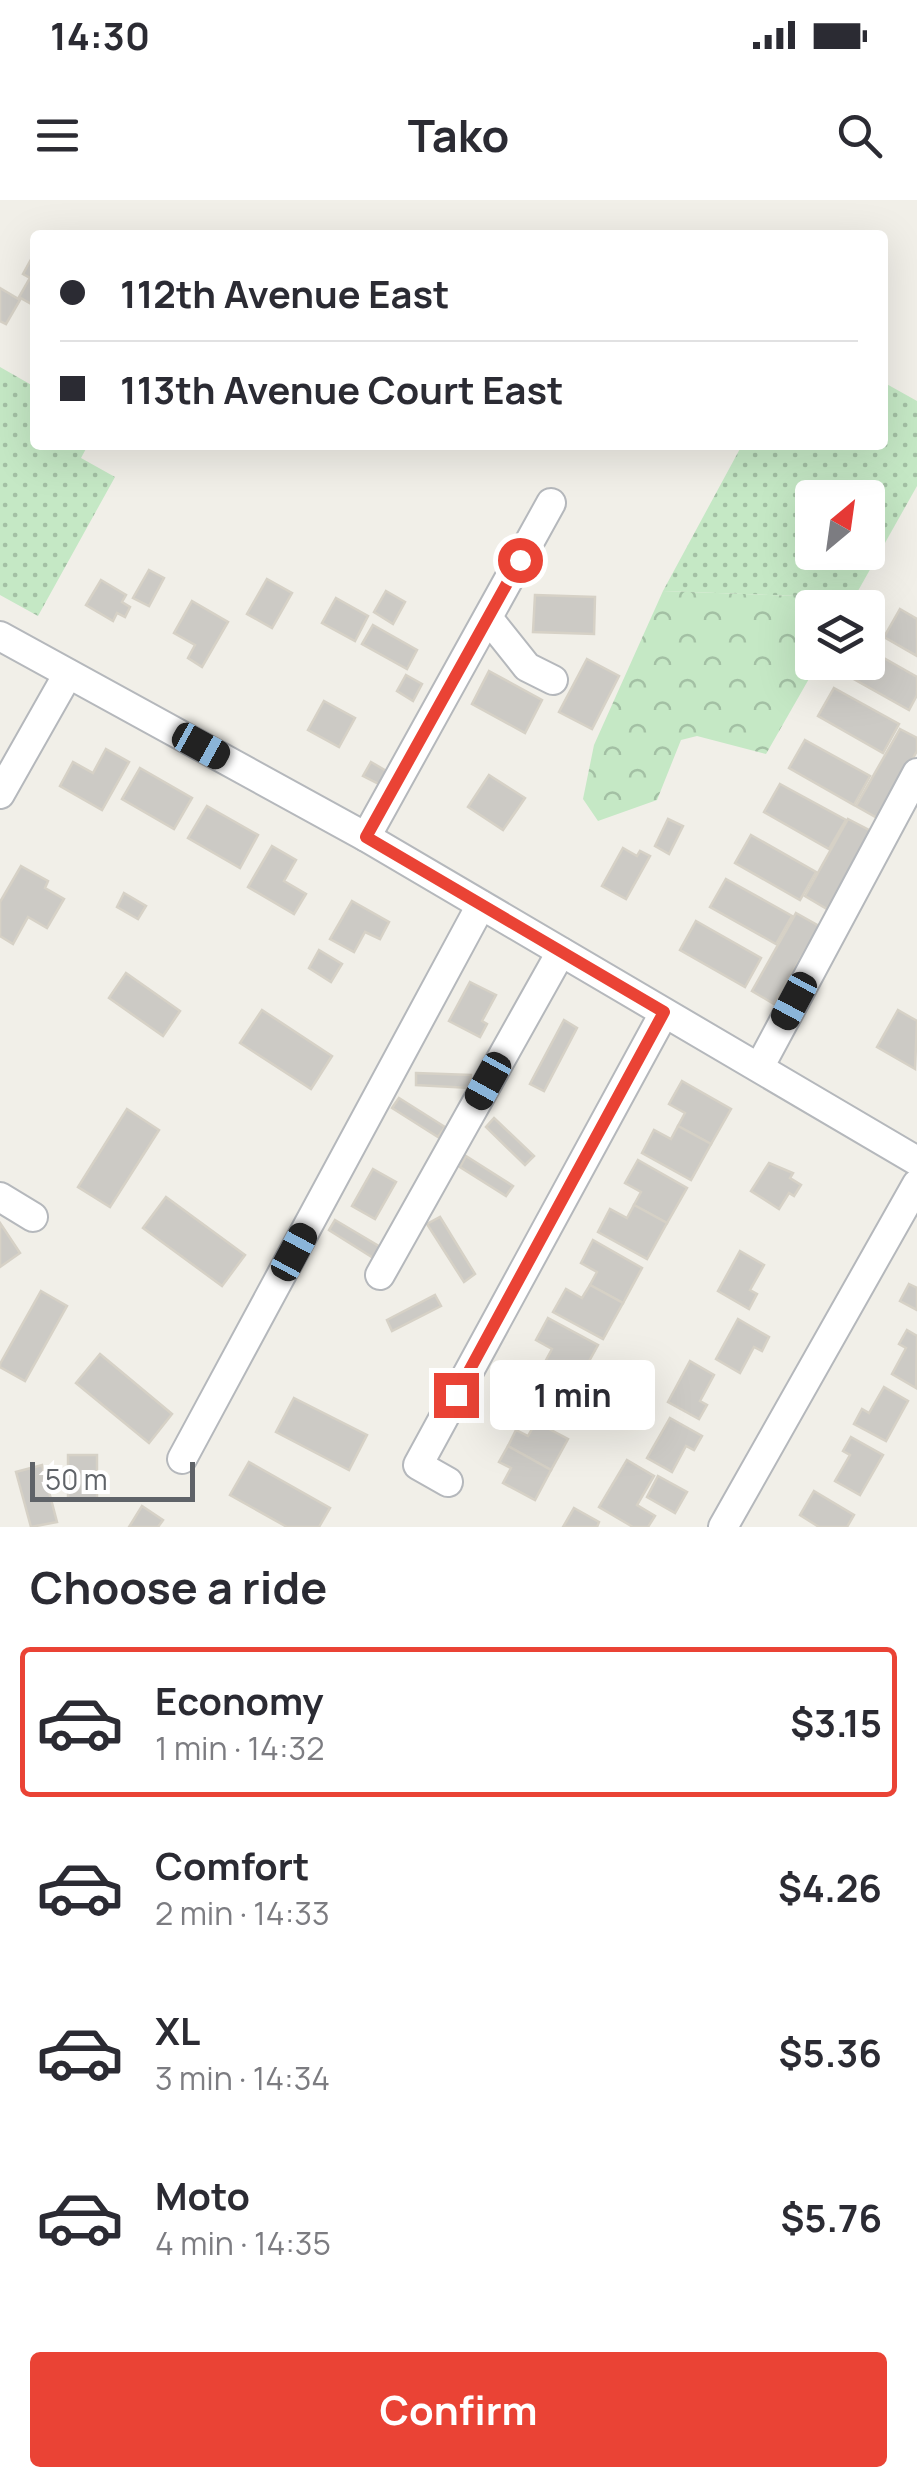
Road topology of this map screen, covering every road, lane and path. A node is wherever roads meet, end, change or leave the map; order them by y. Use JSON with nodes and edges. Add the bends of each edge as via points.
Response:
{"nodes":[{"id":1,"x":551,"y":503,"type":"dead end"},
{"id":2,"x":488,"y":618,"type":"junction"},
{"id":3,"x":0,"y":636,"type":"edge"},
{"id":4,"x":68,"y":674,"type":"junction"},
{"id":5,"x":554,"y":680,"type":"dead end"},
{"id":6,"x":917,"y":773,"type":"edge"},
{"id":7,"x":0,"y":794,"type":"edge"},
{"id":8,"x":366,"y":837,"type":"junction"},
{"id":9,"x":480,"y":905,"type":"junction"},
{"id":10,"x":561,"y":952,"type":"junction"},
{"id":11,"x":664,"y":1012,"type":"junction"},
{"id":12,"x":760,"y":1066,"type":"junction"},
{"id":13,"x":916,"y":1163,"type":"edge"},
{"id":14,"x":0,"y":1198,"type":"edge"},
{"id":15,"x":34,"y":1217,"type":"dead end"},
{"id":16,"x":380,"y":1275,"type":"dead end"},
{"id":17,"x":182,"y":1459,"type":"dead end"},
{"id":18,"x":448,"y":1482,"type":"dead end"},
{"id":19,"x":723,"y":1527,"type":"edge"}],
"edges":[{"from":1,"to":2,"type":"street"},
{"from":2,"to":5,"type":"street","via":[[527,667]]},
{"from":2,"to":8,"type":"street"},
{"from":3,"to":4,"type":"street"},
{"from":4,"to":7,"type":"street"},
{"from":4,"to":8,"type":"street"},
{"from":6,"to":12,"type":"street"},
{"from":8,"to":9,"type":"street"},
{"from":9,"to":10,"type":"street"},
{"from":9,"to":17,"type":"street"},
{"from":10,"to":11,"type":"street"},
{"from":10,"to":16,"type":"street"},
{"from":11,"to":12,"type":"street"},
{"from":11,"to":18,"type":"street","via":[[418,1465]]},
{"from":12,"to":13,"type":"street"},
{"from":13,"to":19,"type":"street"},
{"from":14,"to":15,"type":"street"}]}
